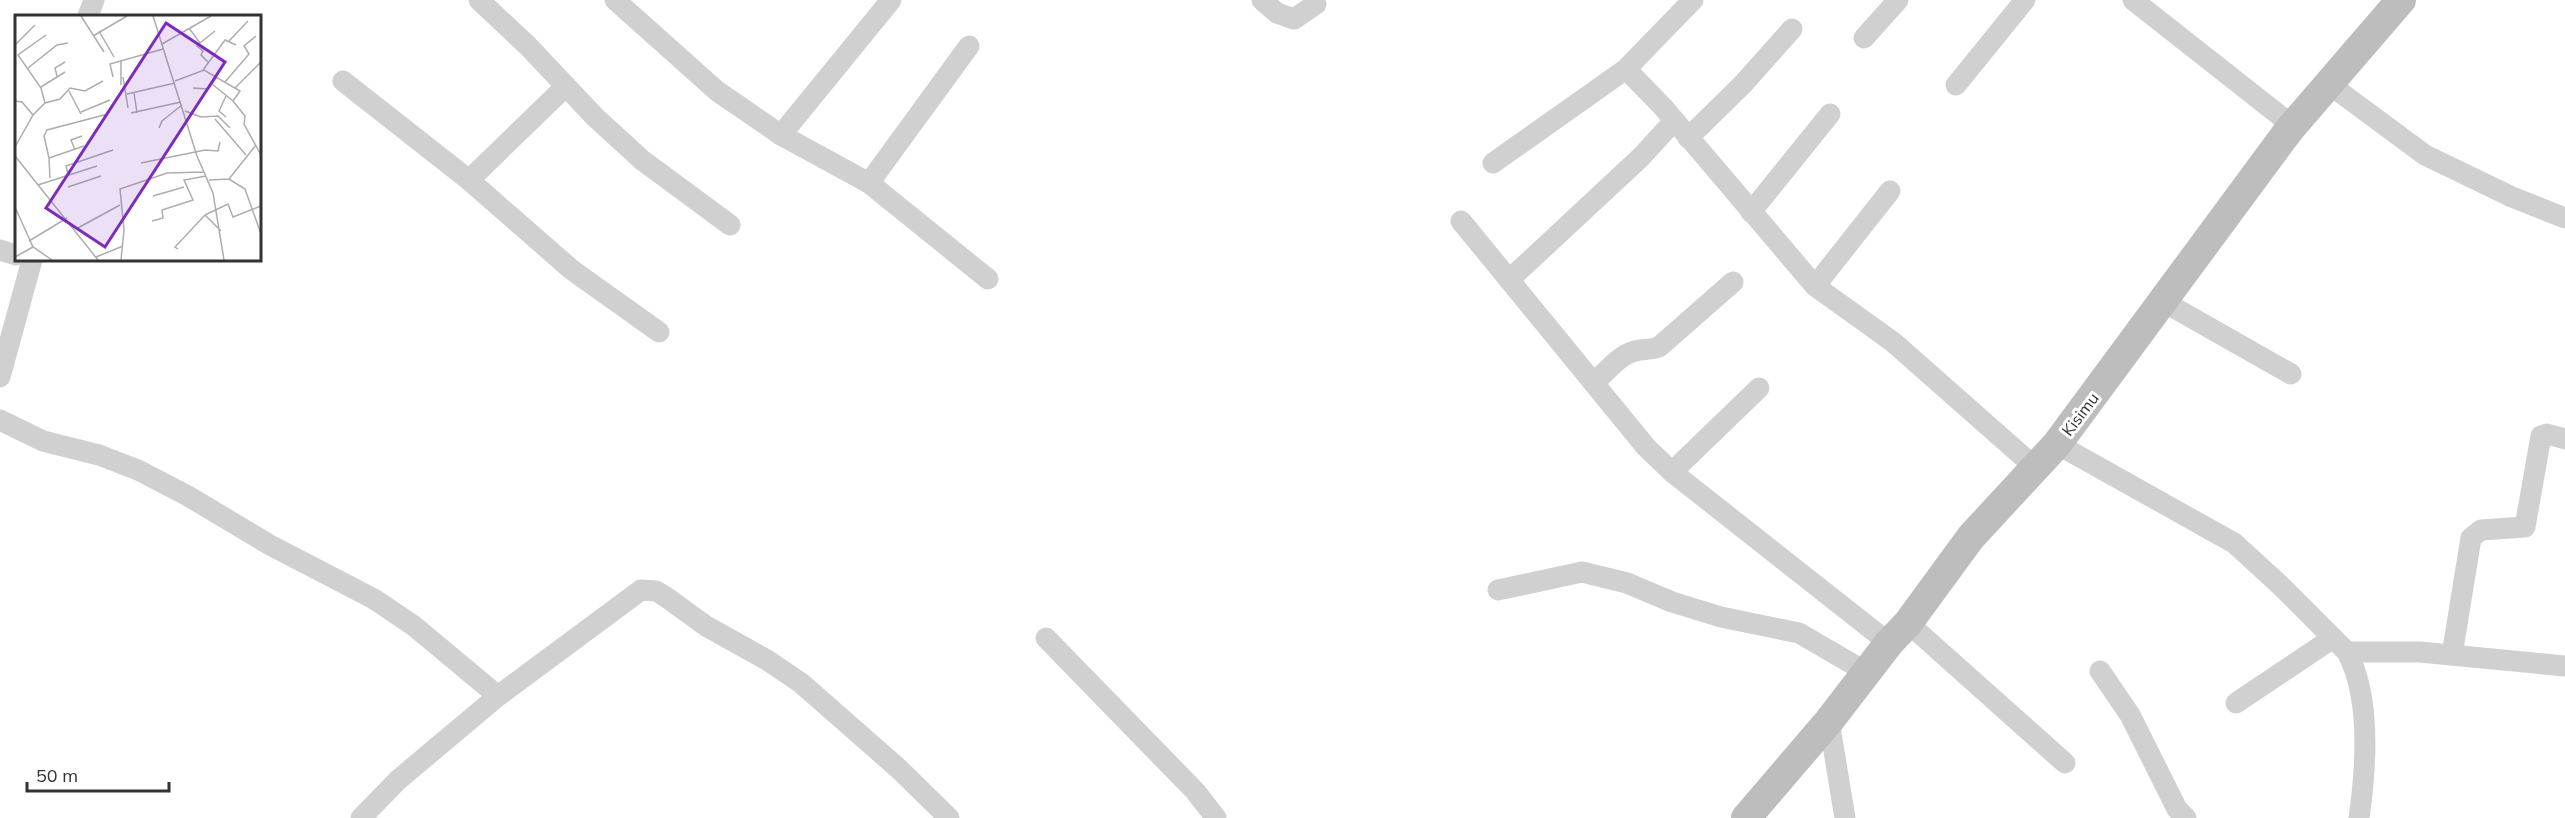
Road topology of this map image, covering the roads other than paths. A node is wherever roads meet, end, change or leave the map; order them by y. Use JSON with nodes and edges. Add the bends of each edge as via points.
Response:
{"nodes":[{"id":1,"x":94,"y":0,"type":"edge"},
{"id":2,"x":479,"y":0,"type":"edge"},
{"id":3,"x":615,"y":0,"type":"edge"},
{"id":4,"x":891,"y":0,"type":"edge"},
{"id":5,"x":1262,"y":0,"type":"edge"},
{"id":6,"x":1693,"y":0,"type":"edge"},
{"id":7,"x":1898,"y":0,"type":"edge"},
{"id":8,"x":2025,"y":0,"type":"edge"},
{"id":9,"x":2133,"y":0,"type":"edge"},
{"id":10,"x":2401,"y":0,"type":"edge"},
{"id":11,"x":1316,"y":4,"type":"dead end"},
{"id":12,"x":88,"y":15,"type":"edge"},
{"id":13,"x":1792,"y":29,"type":"dead end"},
{"id":14,"x":1864,"y":38,"type":"dead end"},
{"id":15,"x":969,"y":46,"type":"dead end"},
{"id":16,"x":1626,"y":69,"type":"junction"},
{"id":17,"x":343,"y":81,"type":"dead end"},
{"id":18,"x":2329,"y":84,"type":"junction"},
{"id":19,"x":1956,"y":85,"type":"dead end"},
{"id":20,"x":565,"y":87,"type":"junction"},
{"id":21,"x":1830,"y":114,"type":"dead end"},
{"id":22,"x":1674,"y":121,"type":"junction"},
{"id":23,"x":2293,"y":126,"type":"junction"},
{"id":24,"x":781,"y":135,"type":"junction"},
{"id":25,"x":1688,"y":138,"type":"junction"},
{"id":26,"x":1493,"y":163,"type":"dead end"},
{"id":27,"x":470,"y":180,"type":"junction"},
{"id":28,"x":869,"y":183,"type":"junction"},
{"id":29,"x":1890,"y":191,"type":"dead end"},
{"id":30,"x":1751,"y":212,"type":"junction"},
{"id":31,"x":2565,"y":218,"type":"edge"},
{"id":32,"x":1461,"y":221,"type":"dead end"},
{"id":33,"x":730,"y":225,"type":"dead end"},
{"id":34,"x":0,"y":250,"type":"edge"},
{"id":35,"x":15,"y":255,"type":"edge"},
{"id":36,"x":31,"y":261,"type":"edge"},
{"id":37,"x":988,"y":279,"type":"dead end"},
{"id":38,"x":1509,"y":280,"type":"junction"},
{"id":39,"x":1733,"y":282,"type":"dead end"},
{"id":40,"x":1815,"y":286,"type":"junction"},
{"id":41,"x":2164,"y":302,"type":"junction"},
{"id":42,"x":659,"y":332,"type":"dead end"},
{"id":43,"x":2291,"y":374,"type":"dead end"},
{"id":44,"x":0,"y":377,"type":"edge"},
{"id":45,"x":1594,"y":383,"type":"junction"},
{"id":46,"x":1759,"y":388,"type":"dead end"},
{"id":47,"x":0,"y":420,"type":"edge"},
{"id":48,"x":2565,"y":439,"type":"edge"},
{"id":49,"x":2057,"y":444,"type":"junction"},
{"id":50,"x":2036,"y":468,"type":"junction"},
{"id":51,"x":1672,"y":472,"type":"junction"},
{"id":52,"x":1498,"y":590,"type":"dead end"},
{"id":53,"x":1898,"y":633,"type":"junction"},
{"id":54,"x":1046,"y":638,"type":"dead end"},
{"id":55,"x":2340,"y":645,"type":"junction"},
{"id":56,"x":2452,"y":655,"type":"junction"},
{"id":57,"x":2565,"y":666,"type":"edge"},
{"id":58,"x":2100,"y":671,"type":"dead end"},
{"id":59,"x":1866,"y":672,"type":"junction"},
{"id":60,"x":498,"y":696,"type":"junction"},
{"id":61,"x":2236,"y":703,"type":"dead end"},
{"id":62,"x":1829,"y":721,"type":"junction"},
{"id":63,"x":2066,"y":763,"type":"dead end"},
{"id":64,"x":361,"y":818,"type":"edge"},
{"id":65,"x":949,"y":818,"type":"edge"},
{"id":66,"x":1216,"y":818,"type":"edge"},
{"id":67,"x":1746,"y":818,"type":"edge"},
{"id":68,"x":1845,"y":818,"type":"edge"},
{"id":69,"x":2186,"y":818,"type":"edge"},
{"id":70,"x":2359,"y":818,"type":"edge"}],
"edges":[{"from":1,"to":12,"type":"street"},
{"from":2,"to":20,"type":"street"},
{"from":3,"to":24,"type":"street","via":[[717,91]]},
{"from":4,"to":24,"type":"street"},
{"from":5,"to":11,"type":"street","via":[[1277,13],[1294,19]]},
{"from":6,"to":16,"type":"street"},
{"from":7,"to":14,"type":"street"},
{"from":8,"to":19,"type":"street"},
{"from":9,"to":23,"type":"street"},
{"from":10,"to":18,"type":"street","name":"Kisimu"},
{"from":13,"to":25,"type":"street"},
{"from":15,"to":28,"type":"street"},
{"from":16,"to":22,"type":"street"},
{"from":16,"to":26,"type":"street"},
{"from":17,"to":27,"type":"street"},
{"from":18,"to":23,"type":"street","name":"Kisimu"},
{"from":18,"to":31,"type":"street","via":[[2425,155]]},
{"from":20,"to":27,"type":"street"},
{"from":20,"to":33,"type":"street","via":[[642,160]]},
{"from":21,"to":30,"type":"street"},
{"from":22,"to":25,"type":"street"},
{"from":22,"to":38,"type":"street","via":[[1641,157]]},
{"from":23,"to":41,"type":"street","name":"Kisimu"},
{"from":24,"to":28,"type":"street"},
{"from":25,"to":30,"type":"street"},
{"from":27,"to":42,"type":"street","via":[[572,270]]},
{"from":28,"to":37,"type":"street"},
{"from":29,"to":40,"type":"street"},
{"from":30,"to":40,"type":"street"},
{"from":32,"to":38,"type":"street"},
{"from":34,"to":35,"type":"street"},
{"from":36,"to":44,"type":"street"},
{"from":38,"to":45,"type":"street"},
{"from":39,"to":45,"type":"street","via":[[1659,347],[1622,358]]},
{"from":40,"to":50,"type":"street","via":[[1893,342]]},
{"from":41,"to":43,"type":"street"},
{"from":41,"to":49,"type":"street","name":"Kisimu"},
{"from":45,"to":51,"type":"street","via":[[1646,447]]},
{"from":46,"to":51,"type":"street"},
{"from":47,"to":60,"type":"street","via":[[43,441],[138,470],[374,598]]},
{"from":48,"to":56,"type":"street","via":[[2541,436],[2527,525],[2481,530],[2471,538]]},
{"from":49,"to":50,"type":"street","name":"Kisimu"},
{"from":49,"to":55,"type":"street","via":[[2234,543]]},
{"from":50,"to":53,"type":"street","name":"Kisimu","via":[[1971,537]]},
{"from":51,"to":53,"type":"street"},
{"from":52,"to":59,"type":"street","via":[[1582,572],[1627,583],[1721,617],[1799,633]]},
{"from":53,"to":59,"type":"street","name":"Kisimu"},
{"from":53,"to":63,"type":"street"},
{"from":54,"to":66,"type":"street","via":[[1195,791]]},
{"from":55,"to":56,"type":"street"},
{"from":55,"to":61,"type":"street"},
{"from":55,"to":70,"type":"street","via":[[2355,672],[2364,724],[2365,776]]},
{"from":56,"to":57,"type":"street"},
{"from":58,"to":69,"type":"street","via":[[2130,715],[2177,809]]},
{"from":59,"to":62,"type":"street","name":"Kisimu"},
{"from":60,"to":64,"type":"street","via":[[398,780]]},
{"from":60,"to":65,"type":"street","via":[[631,595],[641,590],[656,591],[801,683]]},
{"from":62,"to":67,"type":"street","name":"Kisimu"},
{"from":62,"to":68,"type":"street"}]}
